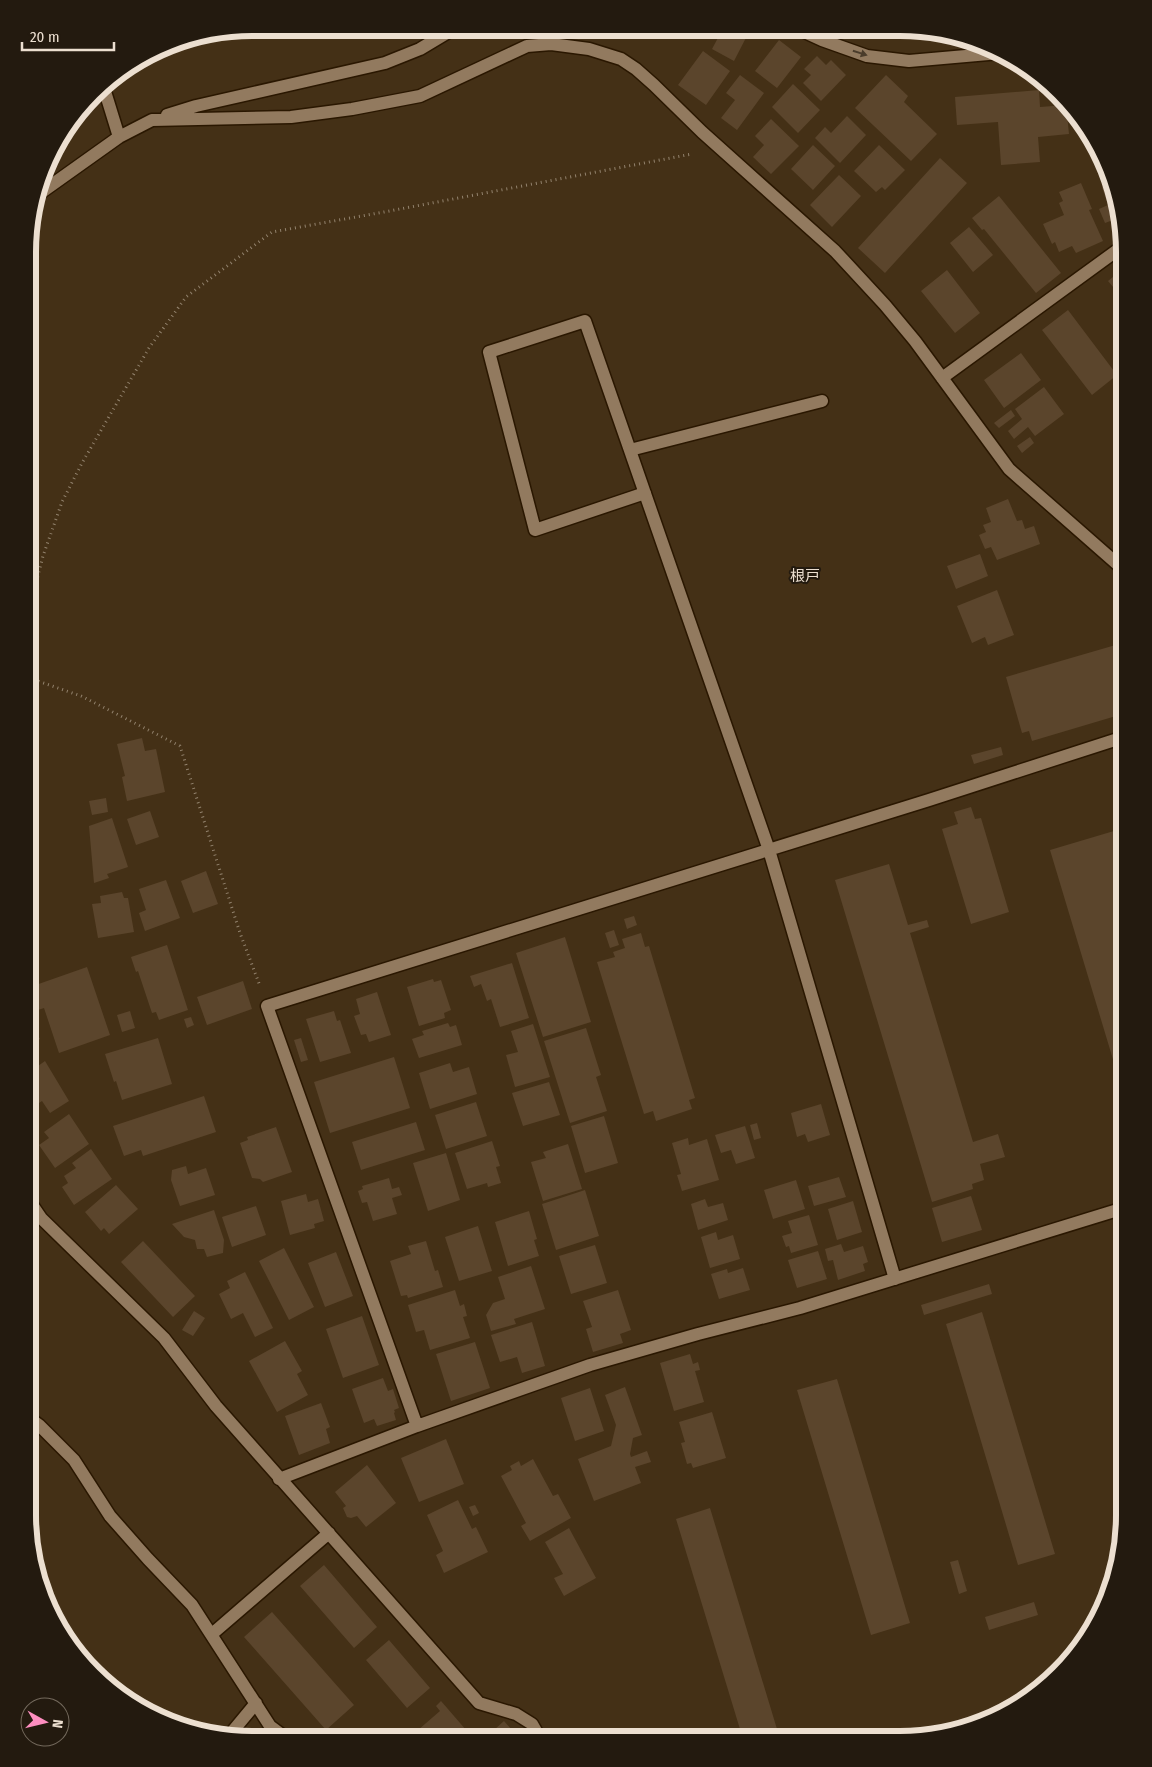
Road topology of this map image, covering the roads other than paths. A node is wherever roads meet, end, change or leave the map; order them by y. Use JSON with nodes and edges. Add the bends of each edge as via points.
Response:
{"nodes":[{"id":1,"x":442,"y":36,"type":"edge"},
{"id":2,"x":813,"y":36,"type":"edge"},
{"id":3,"x":985,"y":54,"type":"edge"},
{"id":4,"x":106,"y":93,"type":"edge"},
{"id":5,"x":152,"y":120,"type":"junction"},
{"id":6,"x":119,"y":137,"type":"junction"},
{"id":7,"x":46,"y":189,"type":"edge"},
{"id":8,"x":1116,"y":251,"type":"edge"},
{"id":9,"x":942,"y":378,"type":"junction"},
{"id":10,"x":822,"y":402,"type":"dead end"},
{"id":11,"x":630,"y":450,"type":"junction"},
{"id":12,"x":645,"y":493,"type":"junction"},
{"id":13,"x":1116,"y":563,"type":"edge"},
{"id":14,"x":1116,"y":740,"type":"edge"},
{"id":15,"x":769,"y":850,"type":"junction"},
{"id":16,"x":36,"y":1210,"type":"edge"},
{"id":17,"x":1116,"y":1210,"type":"edge"},
{"id":18,"x":895,"y":1279,"type":"junction"},
{"id":19,"x":36,"y":1423,"type":"edge"},
{"id":20,"x":417,"y":1426,"type":"junction"},
{"id":21,"x":279,"y":1479,"type":"junction"},
{"id":22,"x":329,"y":1533,"type":"junction"},
{"id":23,"x":212,"y":1634,"type":"junction"},
{"id":24,"x":256,"y":1703,"type":"junction"},
{"id":25,"x":234,"y":1730,"type":"edge"},
{"id":26,"x":277,"y":1731,"type":"edge"},
{"id":27,"x":536,"y":1731,"type":"edge"}],
"edges":[{"from":1,"to":5,"type":"street","via":[[385,63],[196,106]]},
{"from":2,"to":3,"type":"street","one_way":true,"via":[[866,56],[909,62]]},
{"from":4,"to":6,"type":"street"},
{"from":5,"to":6,"type":"street"},
{"from":5,"to":9,"type":"street","via":[[291,117],[420,96],[527,46],[551,44],[589,49],[621,59],[636,69],[841,258],[885,305]]},
{"from":6,"to":7,"type":"street"},
{"from":8,"to":9,"type":"street"},
{"from":9,"to":13,"type":"street","via":[[1008,469]]},
{"from":10,"to":11,"type":"street"},
{"from":11,"to":12,"type":"street"},
{"from":11,"to":12,"type":"street","via":[[585,321],[489,352],[535,530]]},
{"from":12,"to":15,"type":"street"},
{"from":14,"to":15,"type":"street"},
{"from":15,"to":18,"type":"street"},
{"from":15,"to":20,"type":"street","via":[[267,1006]]},
{"from":16,"to":21,"type":"street","via":[[164,1338],[216,1406]]},
{"from":17,"to":18,"type":"street"},
{"from":18,"to":20,"type":"street","via":[[590,1365]]},
{"from":19,"to":23,"type":"street","via":[[74,1460],[110,1516],[192,1605]]},
{"from":20,"to":21,"type":"street"},
{"from":21,"to":22,"type":"street"},
{"from":22,"to":23,"type":"street"},
{"from":22,"to":27,"type":"street","via":[[479,1703],[516,1714],[532,1724]]},
{"from":23,"to":24,"type":"street"},
{"from":24,"to":25,"type":"street"},
{"from":24,"to":26,"type":"street"}]}
